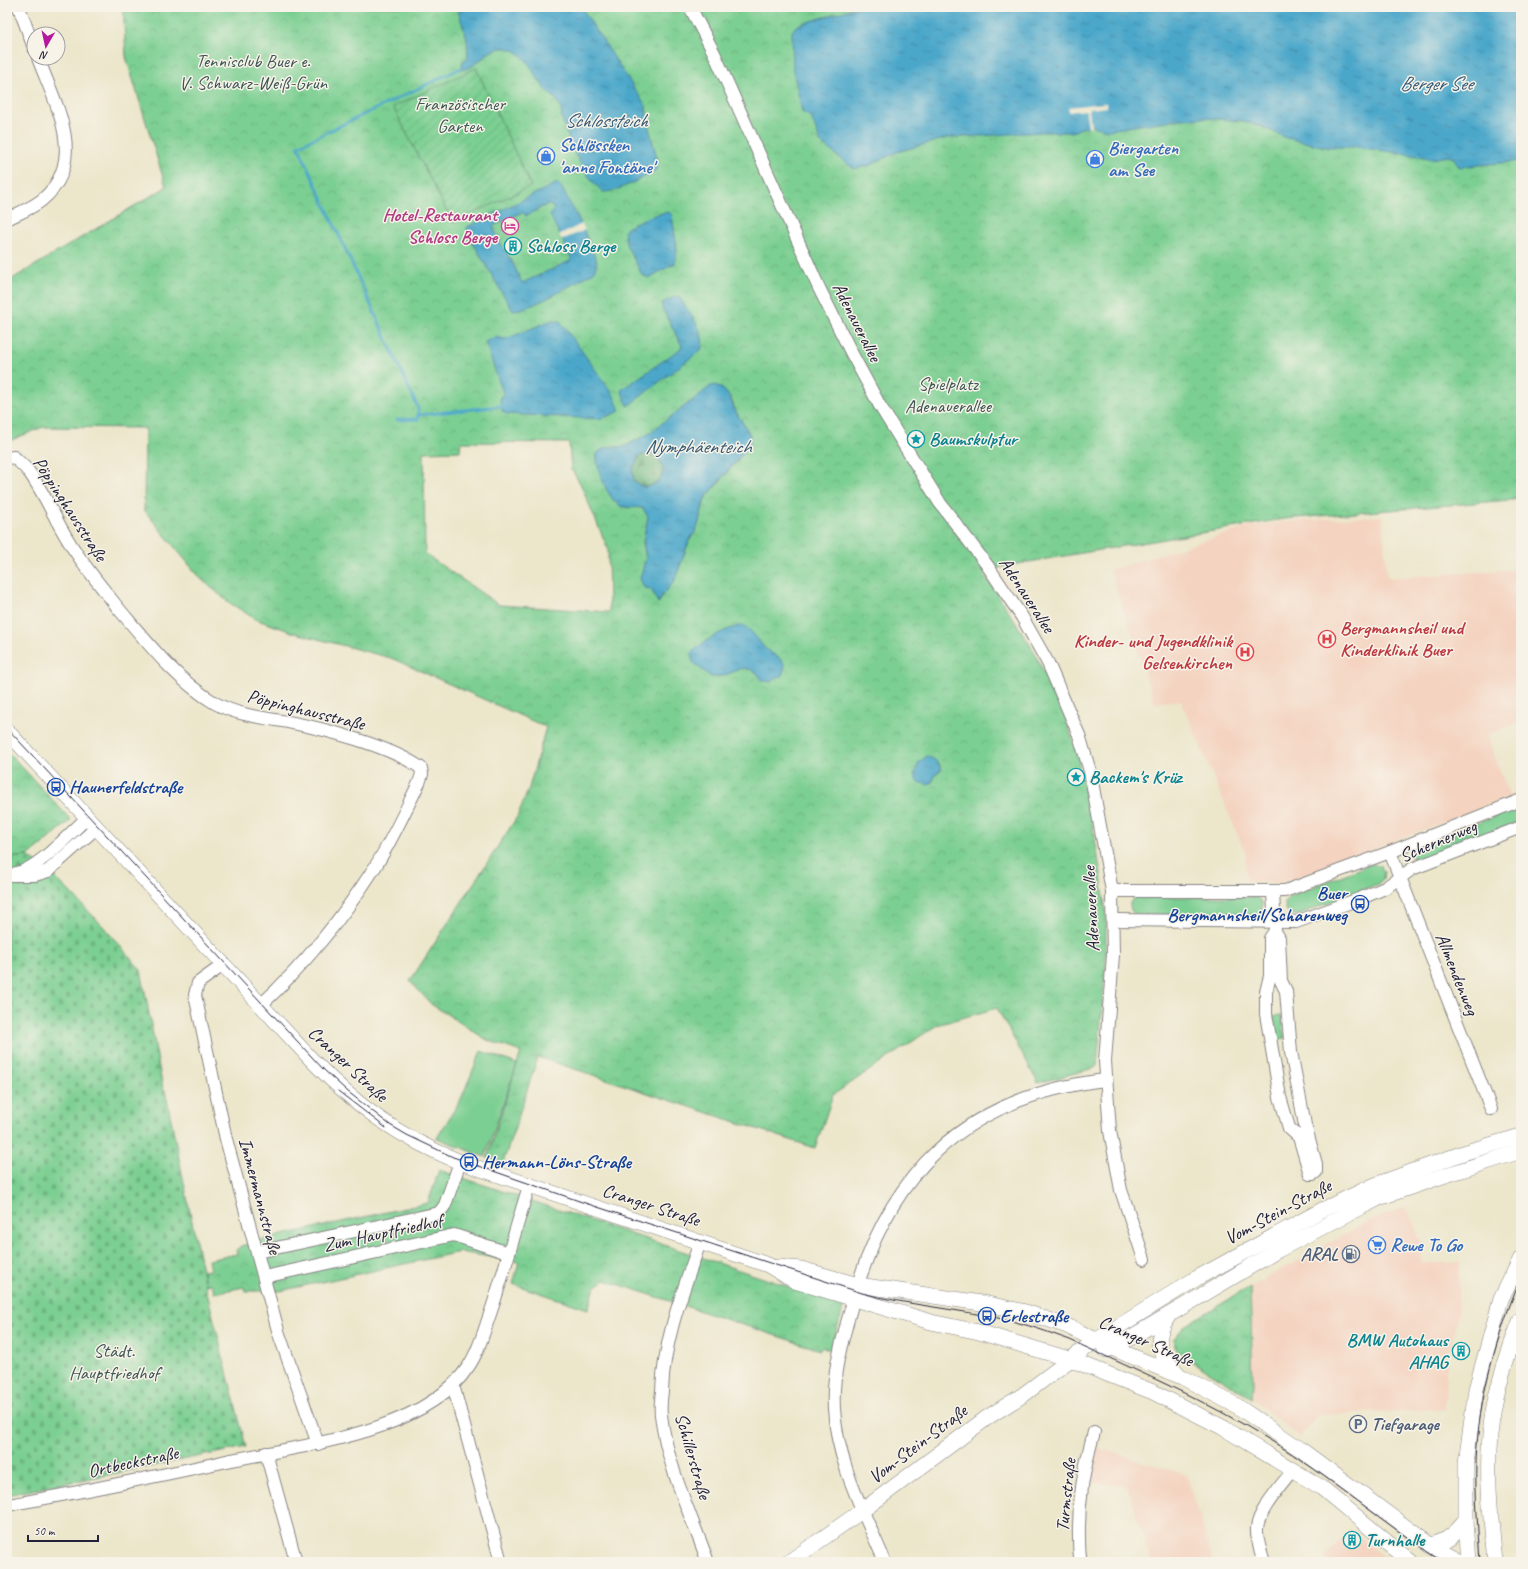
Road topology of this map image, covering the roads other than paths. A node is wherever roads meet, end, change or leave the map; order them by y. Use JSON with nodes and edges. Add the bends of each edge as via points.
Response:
{"nodes":[{"id":1,"x":18,"y":7,"type":"edge"},
{"id":2,"x":690,"y":7,"type":"edge"},
{"id":3,"x":26,"y":28,"type":"edge"},
{"id":4,"x":41,"y":66,"type":"edge"},
{"id":5,"x":7,"y":219,"type":"edge"},
{"id":6,"x":7,"y":458,"type":"edge"},
{"id":7,"x":7,"y":731,"type":"edge"},
{"id":8,"x":1521,"y":800,"type":"edge"},
{"id":9,"x":92,"y":822,"type":"junction"},
{"id":10,"x":1521,"y":827,"type":"edge"},
{"id":11,"x":1390,"y":852,"type":"junction"},
{"id":12,"x":7,"y":874,"type":"edge"},
{"id":13,"x":1400,"y":878,"type":"junction"},
{"id":14,"x":1112,"y":891,"type":"junction"},
{"id":15,"x":1273,"y":892,"type":"junction"},
{"id":16,"x":1113,"y":920,"type":"junction"},
{"id":17,"x":1275,"y":926,"type":"junction"},
{"id":18,"x":223,"y":965,"type":"junction"},
{"id":19,"x":1275,"y":981,"type":"junction"},
{"id":20,"x":261,"y":1005,"type":"junction"},
{"id":21,"x":1291,"y":1052,"type":"junction"},
{"id":22,"x":1273,"y":1055,"type":"junction"},
{"id":23,"x":1106,"y":1080,"type":"junction"},
{"id":24,"x":1491,"y":1109,"type":"dead end"},
{"id":25,"x":1305,"y":1125,"type":"junction"},
{"id":26,"x":1289,"y":1128,"type":"junction"},
{"id":27,"x":1521,"y":1136,"type":"edge"},
{"id":28,"x":1520,"y":1152,"type":"edge"},
{"id":29,"x":460,"y":1162,"type":"junction"},
{"id":30,"x":529,"y":1186,"type":"junction"},
{"id":31,"x":700,"y":1242,"type":"junction"},
{"id":32,"x":257,"y":1252,"type":"junction"},
{"id":33,"x":508,"y":1253,"type":"junction"},
{"id":34,"x":1521,"y":1258,"type":"edge"},
{"id":35,"x":1144,"y":1259,"type":"dead end"},
{"id":36,"x":264,"y":1277,"type":"junction"},
{"id":37,"x":856,"y":1291,"type":"junction"},
{"id":38,"x":1170,"y":1314,"type":"junction"},
{"id":39,"x":1521,"y":1319,"type":"edge"},
{"id":40,"x":1095,"y":1341,"type":"junction"},
{"id":41,"x":1112,"y":1348,"type":"junction"},
{"id":42,"x":1072,"y":1360,"type":"junction"},
{"id":43,"x":1182,"y":1377,"type":"junction"},
{"id":44,"x":453,"y":1385,"type":"junction"},
{"id":45,"x":1094,"y":1432,"type":"dead end"},
{"id":46,"x":318,"y":1444,"type":"junction"},
{"id":47,"x":266,"y":1453,"type":"junction"},
{"id":48,"x":1293,"y":1470,"type":"junction"},
{"id":49,"x":7,"y":1505,"type":"edge"},
{"id":50,"x":863,"y":1510,"type":"junction"},
{"id":51,"x":1466,"y":1520,"type":"junction"},
{"id":52,"x":1430,"y":1546,"type":"junction"},
{"id":53,"x":295,"y":1562,"type":"edge"},
{"id":54,"x":502,"y":1562,"type":"edge"},
{"id":55,"x":708,"y":1562,"type":"edge"},
{"id":56,"x":789,"y":1562,"type":"edge"},
{"id":57,"x":885,"y":1562,"type":"edge"},
{"id":58,"x":1081,"y":1562,"type":"edge"},
{"id":59,"x":1264,"y":1562,"type":"edge"},
{"id":60,"x":1411,"y":1562,"type":"edge"},
{"id":61,"x":1462,"y":1562,"type":"edge"},
{"id":62,"x":1469,"y":1562,"type":"edge"},
{"id":63,"x":1495,"y":1562,"type":"edge"}],
"edges":[{"from":1,"to":3,"type":"street"},
{"from":2,"to":14,"type":"street","name":"Adenauerallee","via":[[714,53],[819,288],[869,387],[940,504],[987,565],[1022,617],[1054,675],[1069,708],[1090,771]]},
{"from":4,"to":5,"type":"street","via":[[65,131],[66,160],[61,174],[42,199]]},
{"from":6,"to":20,"type":"street","name":"Pöppinghausstraße","via":[[14,457],[29,472],[68,541],[138,632],[174,671],[200,693],[217,704],[244,714],[306,726],[349,738],[410,760],[421,768],[419,783],[375,866],[342,914],[277,991]]},
{"from":7,"to":9,"type":"main road","name":"Cranger Straße"},
{"from":8,"to":11,"type":"street","name":"Schernerweg"},
{"from":9,"to":12,"type":"street","via":[[23,872]]},
{"from":9,"to":18,"type":"main road","name":"Cranger Straße"},
{"from":10,"to":13,"type":"street","name":"Schernerweg","via":[[1412,869]]},
{"from":11,"to":13,"type":"street","name":"Allmendenweg"},
{"from":11,"to":15,"type":"street","name":"Schernerweg","via":[[1285,891]]},
{"from":13,"to":17,"type":"street","name":"Schernerweg","via":[[1385,888],[1359,899],[1296,922]]},
{"from":13,"to":24,"type":"street","name":"Allmendenweg"},
{"from":14,"to":15,"type":"street","name":"Schernerweg"},
{"from":14,"to":16,"type":"street","name":"Adenauerallee"},
{"from":15,"to":17,"type":"street"},
{"from":16,"to":17,"type":"street","name":"Schernerweg"},
{"from":16,"to":23,"type":"street","name":"Adenauerallee","via":[[1106,1027]]},
{"from":17,"to":19,"type":"street","via":[[1270,938]]},
{"from":18,"to":20,"type":"main road","name":"Cranger Straße"},
{"from":18,"to":32,"type":"street","name":"Immermannstraße","via":[[198,983],[196,995],[226,1139]]},
{"from":19,"to":21,"type":"street","via":[[1286,991]]},
{"from":19,"to":22,"type":"street","via":[[1266,1006]]},
{"from":20,"to":29,"type":"main road","name":"Cranger Straße","via":[[334,1083],[357,1103],[411,1140]]},
{"from":21,"to":22,"type":"street"},
{"from":21,"to":25,"type":"street"},
{"from":22,"to":26,"type":"street","via":[[1280,1097]]},
{"from":23,"to":35,"type":"street","name":"Adenauerallee","via":[[1110,1131],[1121,1190]]},
{"from":23,"to":37,"type":"street","via":[[1070,1085],[1001,1107],[969,1126],[938,1150],[902,1190],[888,1211],[872,1245]]},
{"from":25,"to":26,"type":"street"},
{"from":25,"to":26,"type":"street","via":[[1316,1164],[1316,1172],[1313,1174],[1310,1174],[1307,1167],[1299,1137]]},
{"from":27,"to":40,"type":"main road","name":"Vom-Stein-Straße","via":[[1466,1152],[1382,1182],[1322,1210],[1197,1278]]},
{"from":28,"to":38,"type":"main road","name":"Vom-Stein-Straße","via":[[1379,1198],[1278,1250]]},
{"from":29,"to":30,"type":"main road","name":"Cranger Straße"},
{"from":29,"to":32,"type":"street","name":"Zum Hauptfriedhof","via":[[445,1205],[439,1213]]},
{"from":30,"to":31,"type":"main road","name":"Cranger Straße"},
{"from":30,"to":33,"type":"street"},
{"from":31,"to":37,"type":"main road","name":"Cranger Straße","via":[[768,1265],[795,1281]]},
{"from":31,"to":55,"type":"street","name":"Schillerstraße","via":[[669,1331],[662,1371],[661,1413],[664,1436],[677,1478]]},
{"from":32,"to":36,"type":"street","name":"Immermannstraße"},
{"from":33,"to":36,"type":"street","name":"Zum Hauptfriedhof","via":[[454,1235]]},
{"from":33,"to":44,"type":"street","via":[[481,1339],[468,1367]]},
{"from":34,"to":51,"type":"main road","via":[[1501,1299],[1476,1389],[1466,1463]]},
{"from":36,"to":46,"type":"street","name":"Immermannstraße","via":[[279,1334]]},
{"from":37,"to":40,"type":"main road","name":"Cranger Straße","via":[[974,1302],[1026,1312],[1067,1326]]},
{"from":37,"to":42,"type":"main road","name":"Cranger Straße","via":[[931,1322],[979,1332]]},
{"from":37,"to":50,"type":"street","via":[[836,1363],[834,1409],[842,1456]]},
{"from":38,"to":41,"type":"main road","name":"Vom-Stein-Straße"},
{"from":38,"to":43,"type":"main road","via":[[1160,1328],[1158,1340],[1166,1359]]},
{"from":39,"to":63,"type":"main road","via":[[1493,1408],[1489,1456],[1490,1514]]},
{"from":40,"to":41,"type":"main road","name":"Cranger Straße"},
{"from":40,"to":42,"type":"main road","name":"Vom-Stein-Straße"},
{"from":41,"to":42,"type":"main road","name":"Vom-Stein-Straße"},
{"from":41,"to":43,"type":"main road","name":"Cranger Straße"},
{"from":42,"to":48,"type":"main road","name":"Cranger Straße","via":[[1153,1392],[1257,1446]]},
{"from":42,"to":50,"type":"main road","name":"Vom-Stein-Straße","via":[[988,1417]]},
{"from":43,"to":52,"type":"main road","name":"Cranger Straße","via":[[1237,1406]]},
{"from":44,"to":46,"type":"street","via":[[434,1401],[382,1426]]},
{"from":44,"to":54,"type":"street"},
{"from":45,"to":58,"type":"street","name":"Turmstraße","via":[[1080,1494]]},
{"from":46,"to":47,"type":"street"},
{"from":47,"to":49,"type":"street","name":"Ortbeckstraße"},
{"from":47,"to":53,"type":"street"},
{"from":48,"to":59,"type":"street","via":[[1259,1518],[1256,1529]]},
{"from":48,"to":60,"type":"main road","name":"Cranger Straße","via":[[1322,1488]]},
{"from":50,"to":56,"type":"main road","name":"Vom-Stein-Straße"},
{"from":50,"to":57,"type":"street"},
{"from":51,"to":52,"type":"main road","via":[[1450,1538]]},
{"from":51,"to":62,"type":"main road"},
{"from":52,"to":61,"type":"main road","name":"Cranger Straße"}]}
